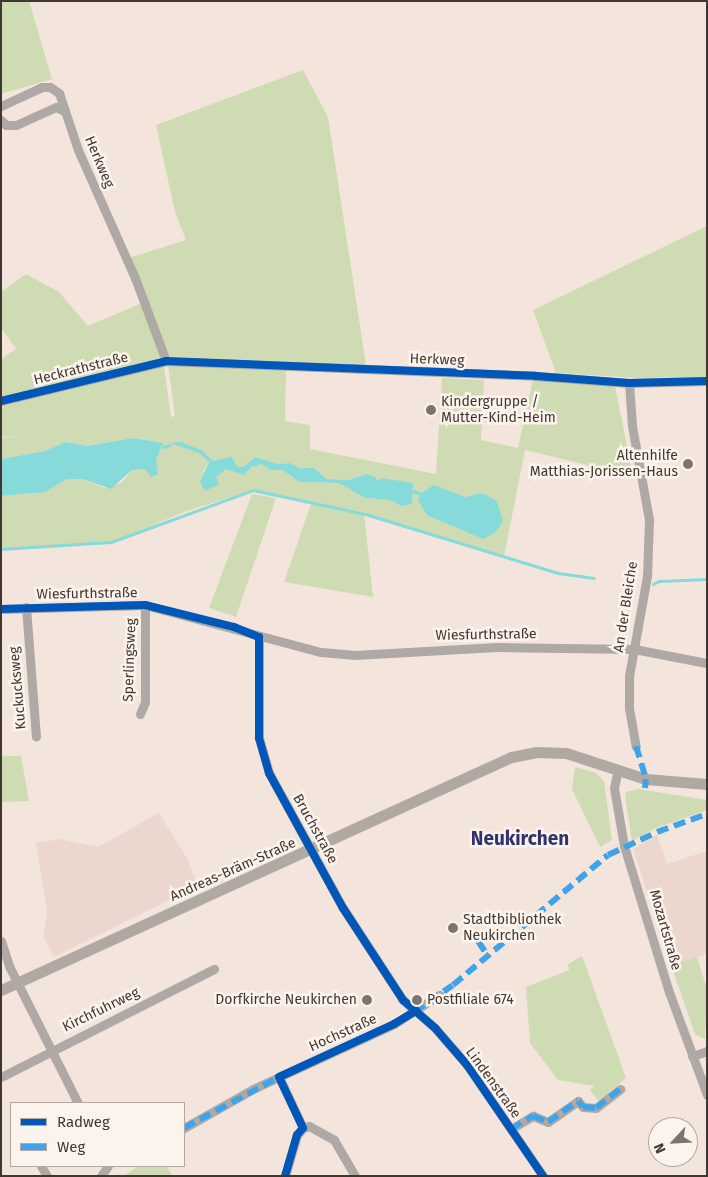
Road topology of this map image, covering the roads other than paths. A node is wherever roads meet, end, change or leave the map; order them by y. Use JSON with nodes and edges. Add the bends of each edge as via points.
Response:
{"nodes":[{"id":1,"x":1,"y":106,"type":"edge"},
{"id":2,"x":64,"y":111,"type":"junction"},
{"id":3,"x":1,"y":120,"type":"edge"},
{"id":4,"x":166,"y":361,"type":"junction"},
{"id":5,"x":707,"y":381,"type":"edge"},
{"id":6,"x":629,"y":383,"type":"junction"},
{"id":7,"x":1,"y":401,"type":"edge"},
{"id":8,"x":145,"y":605,"type":"junction"},
{"id":9,"x":26,"y":607,"type":"junction"},
{"id":10,"x":1,"y":609,"type":"edge"},
{"id":11,"x":259,"y":637,"type":"junction"},
{"id":12,"x":634,"y":650,"type":"junction"},
{"id":13,"x":707,"y":663,"type":"edge"},
{"id":14,"x":140,"y":714,"type":"dead end"},
{"id":15,"x":36,"y":737,"type":"dead end"},
{"id":16,"x":636,"y":746,"type":"dead end"},
{"id":17,"x":618,"y":769,"type":"junction"},
{"id":18,"x":707,"y":784,"type":"edge"},
{"id":19,"x":312,"y":848,"type":"junction"},
{"id":20,"x":1,"y":941,"type":"edge"},
{"id":21,"x":214,"y":969,"type":"dead end"},
{"id":22,"x":16,"y":981,"type":"junction"},
{"id":23,"x":1,"y":990,"type":"edge"},
{"id":24,"x":439,"y":995,"type":"dead end"},
{"id":25,"x":416,"y":1011,"type":"junction"},
{"id":26,"x":50,"y":1050,"type":"junction"},
{"id":27,"x":707,"y":1051,"type":"edge"},
{"id":28,"x":692,"y":1056,"type":"junction"},
{"id":29,"x":1,"y":1077,"type":"edge"},
{"id":30,"x":279,"y":1077,"type":"junction"},
{"id":31,"x":620,"y":1089,"type":"dead end"},
{"id":32,"x":707,"y":1095,"type":"edge"},
{"id":33,"x":77,"y":1102,"type":"edge"},
{"id":34,"x":185,"y":1127,"type":"edge"},
{"id":35,"x":302,"y":1128,"type":"junction"},
{"id":36,"x":511,"y":1129,"type":"junction"},
{"id":37,"x":285,"y":1176,"type":"edge"},
{"id":38,"x":355,"y":1176,"type":"edge"},
{"id":39,"x":543,"y":1176,"type":"edge"}],
"edges":[{"from":1,"to":2,"type":"street","name":"Herkweg","via":[[50,87],[59,93]]},
{"from":2,"to":3,"type":"street","via":[[56,108],[16,125],[6,125]]},
{"from":2,"to":4,"type":"street","name":"Herkweg","via":[[135,278]]},
{"from":4,"to":6,"type":"street","name":"Herkweg","via":[[536,376]]},
{"from":4,"to":7,"type":"street","name":"Heckrathstraße"},
{"from":5,"to":6,"type":"street","name":"Herkweg"},
{"from":6,"to":12,"type":"street","name":"An der Bleiche","via":[[632,426],[649,520],[646,588]]},
{"from":8,"to":9,"type":"street","name":"Wiesfurthstraße"},
{"from":8,"to":11,"type":"street","name":"Wiesfurthstraße","via":[[234,627]]},
{"from":8,"to":14,"type":"street","name":"Sperlingsweg","via":[[145,702]]},
{"from":9,"to":10,"type":"street","name":"Wiesfurthstraße"},
{"from":9,"to":15,"type":"street","name":"Kuckucksweg"},
{"from":11,"to":12,"type":"street","name":"Wiesfurthstraße","via":[[321,652],[355,655],[497,647]]},
{"from":11,"to":19,"type":"street","name":"Bruchstraße","via":[[260,745],[269,773]]},
{"from":12,"to":13,"type":"street","name":"Wiesfurthstraße"},
{"from":12,"to":16,"type":"street","name":"An der Bleiche","via":[[629,708]]},
{"from":17,"to":18,"type":"main road","name":"Andreas-Bräm-Straße","via":[[658,781]]},
{"from":17,"to":19,"type":"main road","name":"Andreas-Bräm-Straße","via":[[566,752],[536,752],[511,757]]},
{"from":17,"to":28,"type":"street","name":"Mozartstraße","via":[[614,788],[624,846]]},
{"from":19,"to":22,"type":"main road","name":"Andreas-Bräm-Straße"},
{"from":19,"to":25,"type":"street","name":"Bruchstraße","via":[[363,939],[403,1000]]},
{"from":20,"to":22,"type":"street"},
{"from":21,"to":26,"type":"street","name":"Kirchfuhrweg"},
{"from":22,"to":23,"type":"main road","name":"Andreas-Bräm-Straße"},
{"from":22,"to":26,"type":"street"},
{"from":24,"to":25,"type":"street","name":"Hochstraße"},
{"from":25,"to":30,"type":"street","name":"Hochstraße"},
{"from":25,"to":36,"type":"street","name":"Lindenstraße","via":[[467,1065]]},
{"from":26,"to":29,"type":"street","name":"Kirchfuhrweg"},
{"from":26,"to":33,"type":"street"},
{"from":27,"to":28,"type":"street"},
{"from":28,"to":32,"type":"street","name":"Mozartstraße"},
{"from":30,"to":34,"type":"street","name":"Hochstraße"},
{"from":30,"to":35,"type":"street"},
{"from":31,"to":36,"type":"street","name":"Lindenstraße","via":[[596,1108],[583,1107],[578,1100],[548,1122],[533,1116]]},
{"from":35,"to":37,"type":"street"},
{"from":35,"to":38,"type":"street","via":[[309,1126],[334,1140]]},
{"from":36,"to":39,"type":"street","name":"Lindenstraße"}]}
